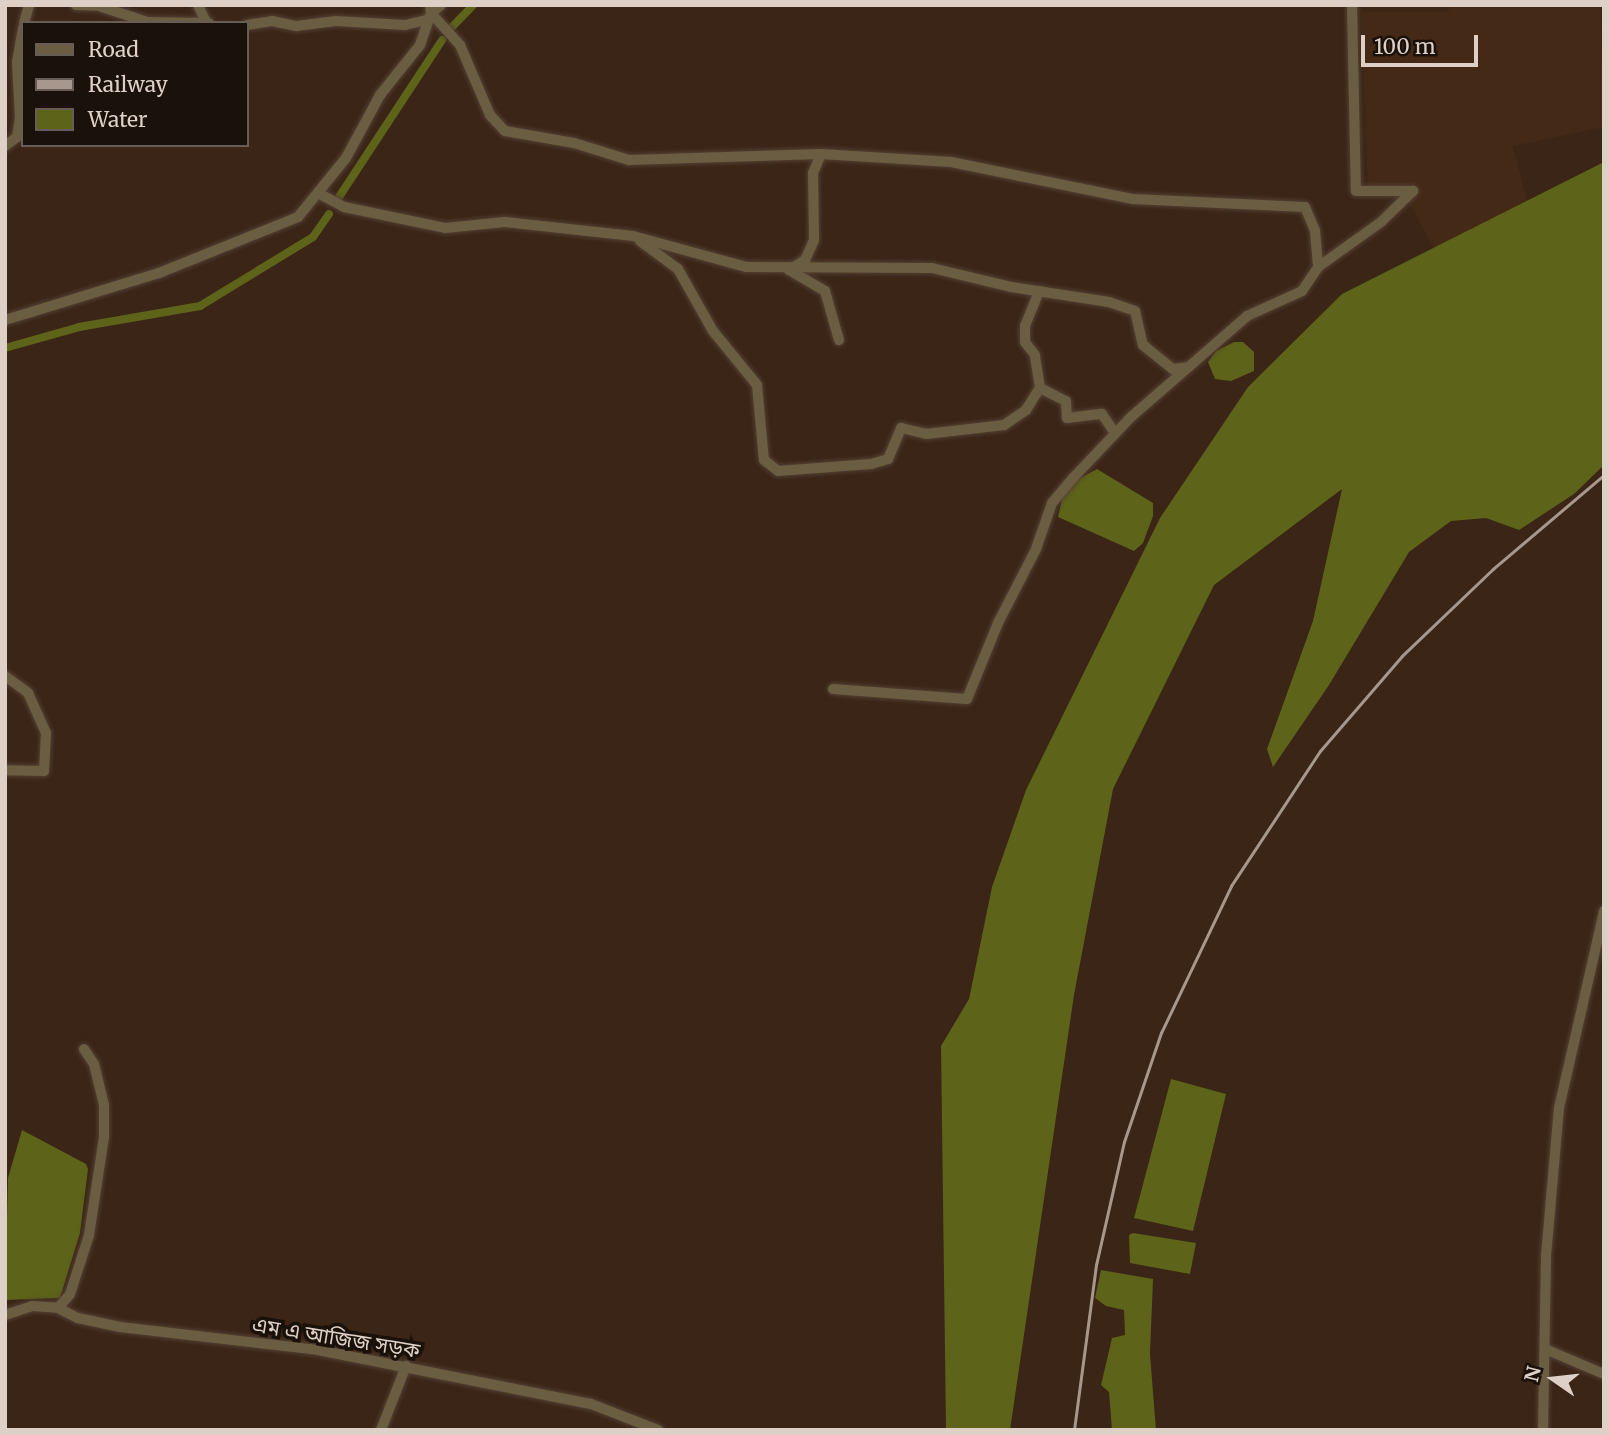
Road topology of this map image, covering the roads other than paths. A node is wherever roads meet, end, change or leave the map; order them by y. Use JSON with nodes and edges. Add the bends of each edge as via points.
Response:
{"nodes":[{"id":1,"x":76,"y":5,"type":"edge"},
{"id":2,"x":198,"y":5,"type":"edge"},
{"id":3,"x":1352,"y":5,"type":"edge"},
{"id":4,"x":106,"y":8,"type":"edge"},
{"id":5,"x":433,"y":11,"type":"edge"},
{"id":6,"x":144,"y":21,"type":"edge"},
{"id":7,"x":207,"y":21,"type":"edge"},
{"id":8,"x":248,"y":25,"type":"edge"},
{"id":9,"x":21,"y":42,"type":"edge"},
{"id":10,"x":5,"y":146,"type":"edge"},
{"id":11,"x":821,"y":154,"type":"junction"},
{"id":12,"x":318,"y":193,"type":"junction"},
{"id":13,"x":633,"y":236,"type":"junction"},
{"id":14,"x":1318,"y":267,"type":"junction"},
{"id":15,"x":789,"y":270,"type":"junction"},
{"id":16,"x":1039,"y":291,"type":"junction"},
{"id":17,"x":5,"y":320,"type":"edge"},
{"id":18,"x":839,"y":340,"type":"dead end"},
{"id":19,"x":1189,"y":367,"type":"junction"},
{"id":20,"x":1040,"y":388,"type":"junction"},
{"id":21,"x":1115,"y":433,"type":"junction"},
{"id":22,"x":5,"y":676,"type":"edge"},
{"id":23,"x":834,"y":689,"type":"dead end"},
{"id":24,"x":5,"y":771,"type":"edge"},
{"id":25,"x":1604,"y":911,"type":"edge"},
{"id":26,"x":84,"y":1049,"type":"dead end"},
{"id":27,"x":58,"y":1308,"type":"junction"},
{"id":28,"x":5,"y":1315,"type":"edge"},
{"id":29,"x":1545,"y":1349,"type":"junction"},
{"id":30,"x":406,"y":1366,"type":"junction"},
{"id":31,"x":1604,"y":1374,"type":"edge"},
{"id":32,"x":381,"y":1430,"type":"edge"},
{"id":33,"x":658,"y":1430,"type":"edge"},
{"id":34,"x":1543,"y":1430,"type":"edge"}],
"edges":[{"from":1,"to":4,"type":"street"},
{"from":2,"to":7,"type":"street"},
{"from":3,"to":14,"type":"street","via":[[1356,191],[1413,191],[1381,222]]},
{"from":4,"to":6,"type":"street"},
{"from":5,"to":8,"type":"street","via":[[405,25],[337,21]]},
{"from":5,"to":11,"type":"street","via":[[460,45],[490,115],[505,131],[574,143],[629,160]]},
{"from":5,"to":12,"type":"street","via":[[421,45],[380,95],[346,158]]},
{"from":9,"to":10,"type":"street","via":[[20,118],[17,137]]},
{"from":11,"to":14,"type":"street","via":[[951,162],[1133,199],[1305,207],[1315,232]]},
{"from":11,"to":15,"type":"street","via":[[813,173],[814,240],[805,260]]},
{"from":12,"to":13,"type":"street","via":[[344,207],[445,228],[505,222]]},
{"from":12,"to":17,"type":"street","via":[[298,218],[159,273]]},
{"from":13,"to":15,"type":"street","via":[[746,267]]},
{"from":13,"to":20,"type":"street","via":[[677,269],[713,331],[757,385],[765,460],[778,471],[830,465],[853,468],[888,459],[901,428],[926,434],[1004,425],[1026,410]]},
{"from":14,"to":19,"type":"street","via":[[1302,291],[1247,316]]},
{"from":15,"to":16,"type":"street","via":[[932,268]]},
{"from":15,"to":18,"type":"street","via":[[824,291]]},
{"from":16,"to":19,"type":"street","via":[[1109,302],[1135,311],[1143,345],[1173,369]]},
{"from":16,"to":20,"type":"street","via":[[1025,342],[1035,355]]},
{"from":19,"to":21,"type":"street"},
{"from":20,"to":21,"type":"street","via":[[1066,401],[1067,418],[1102,414]]},
{"from":21,"to":23,"type":"street","via":[[1052,503],[968,699]]},
{"from":22,"to":24,"type":"street","via":[[28,693],[46,733],[44,771],[17,767]]},
{"from":25,"to":29,"type":"street","via":[[1559,1108],[1546,1256]]},
{"from":26,"to":27,"type":"street","via":[[94,1064],[104,1105],[104,1137],[89,1235],[70,1294]]},
{"from":27,"to":28,"type":"street","name":"এম এ আজিজ সড়ক","via":[[32,1306]]},
{"from":27,"to":30,"type":"street","name":"এম এ আজিজ সড়ক","via":[[78,1318],[120,1327],[318,1350]]},
{"from":29,"to":31,"type":"street"},
{"from":29,"to":34,"type":"street"},
{"from":30,"to":32,"type":"street"},
{"from":30,"to":33,"type":"street","name":"এম এ আজিজ সড়ক","via":[[591,1405]]}]}
